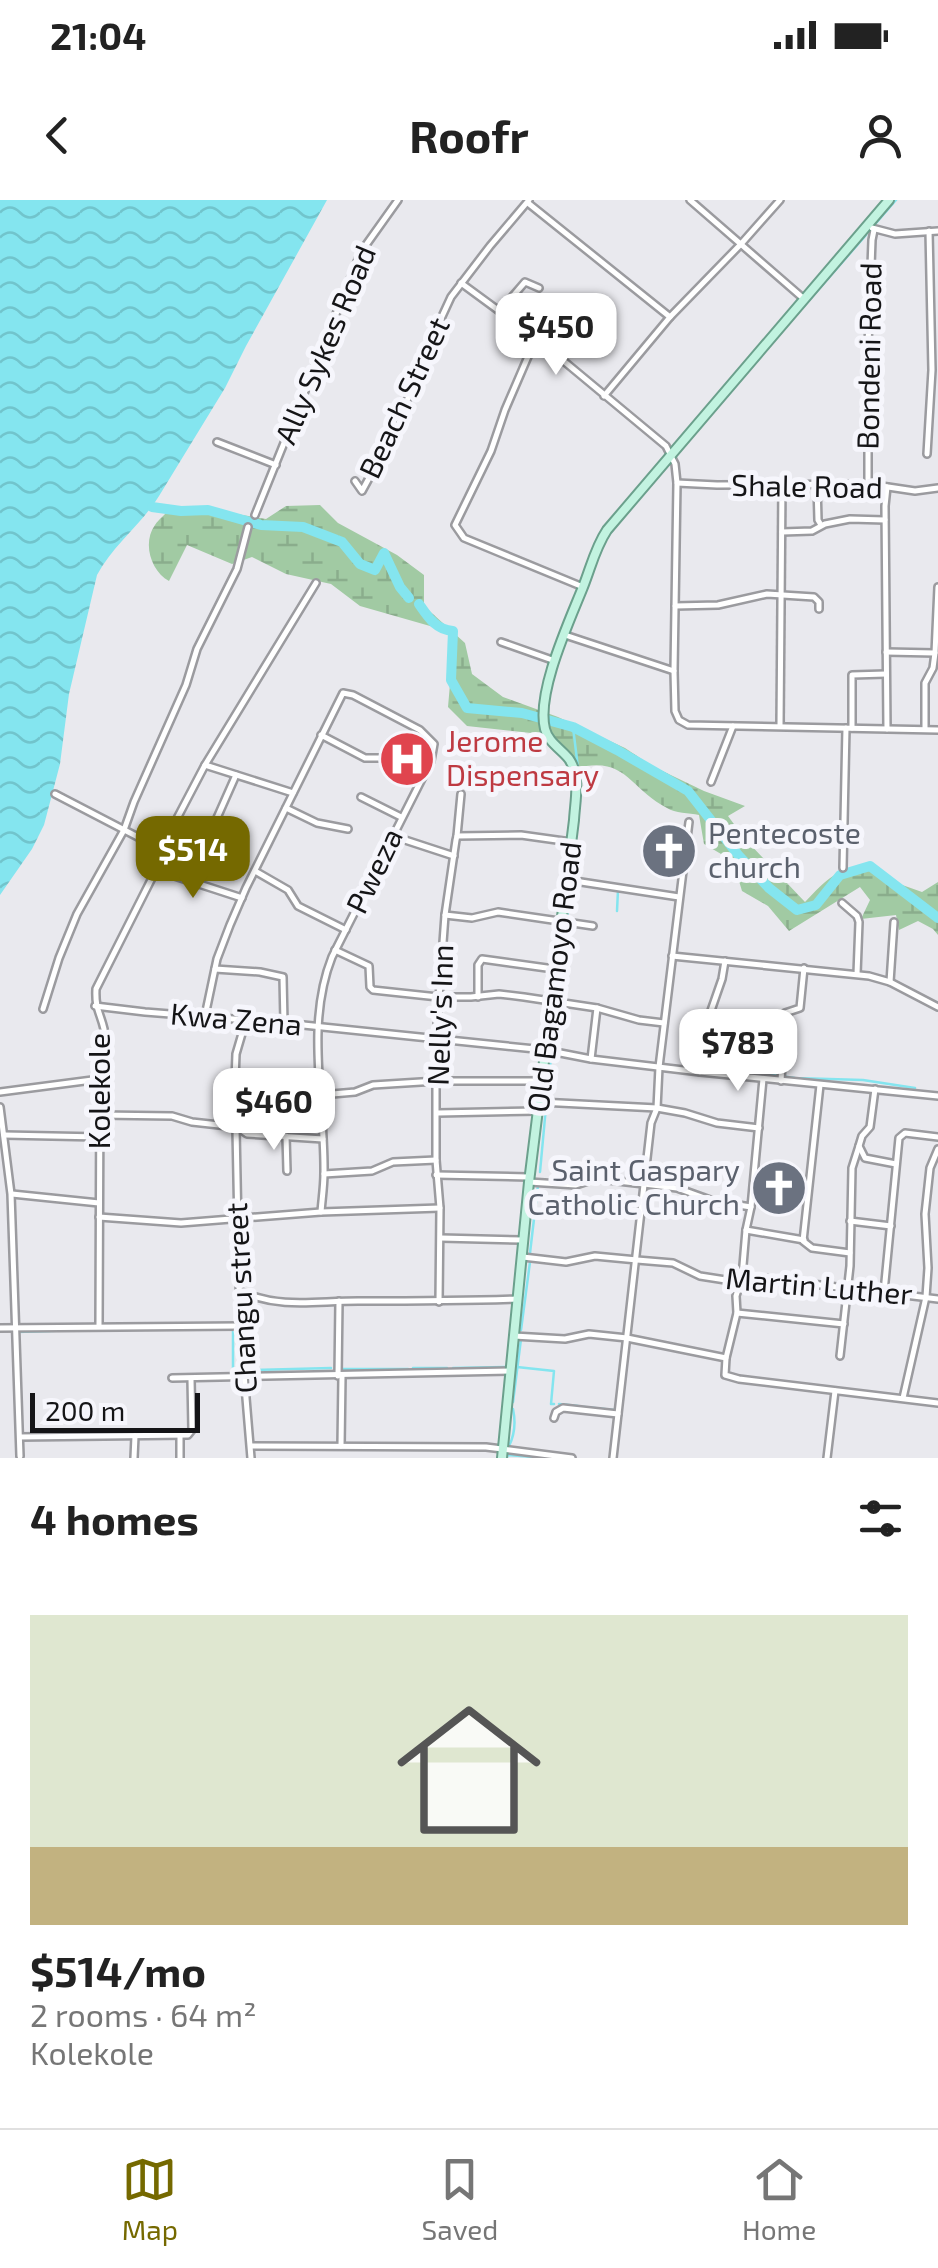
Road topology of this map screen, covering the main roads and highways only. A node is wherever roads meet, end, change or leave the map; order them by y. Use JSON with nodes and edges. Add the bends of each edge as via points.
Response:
{"nodes":[{"id":1,"x":889,"y":200,"type":"edge"},
{"id":2,"x":503,"y":1454,"type":"edge"}],
"edges":[{"from":1,"to":2,"type":"main road","name":"Old Bagamoyo Road","via":[[607,530],[555,661],[544,728],[573,767],[576,782]]}]}
